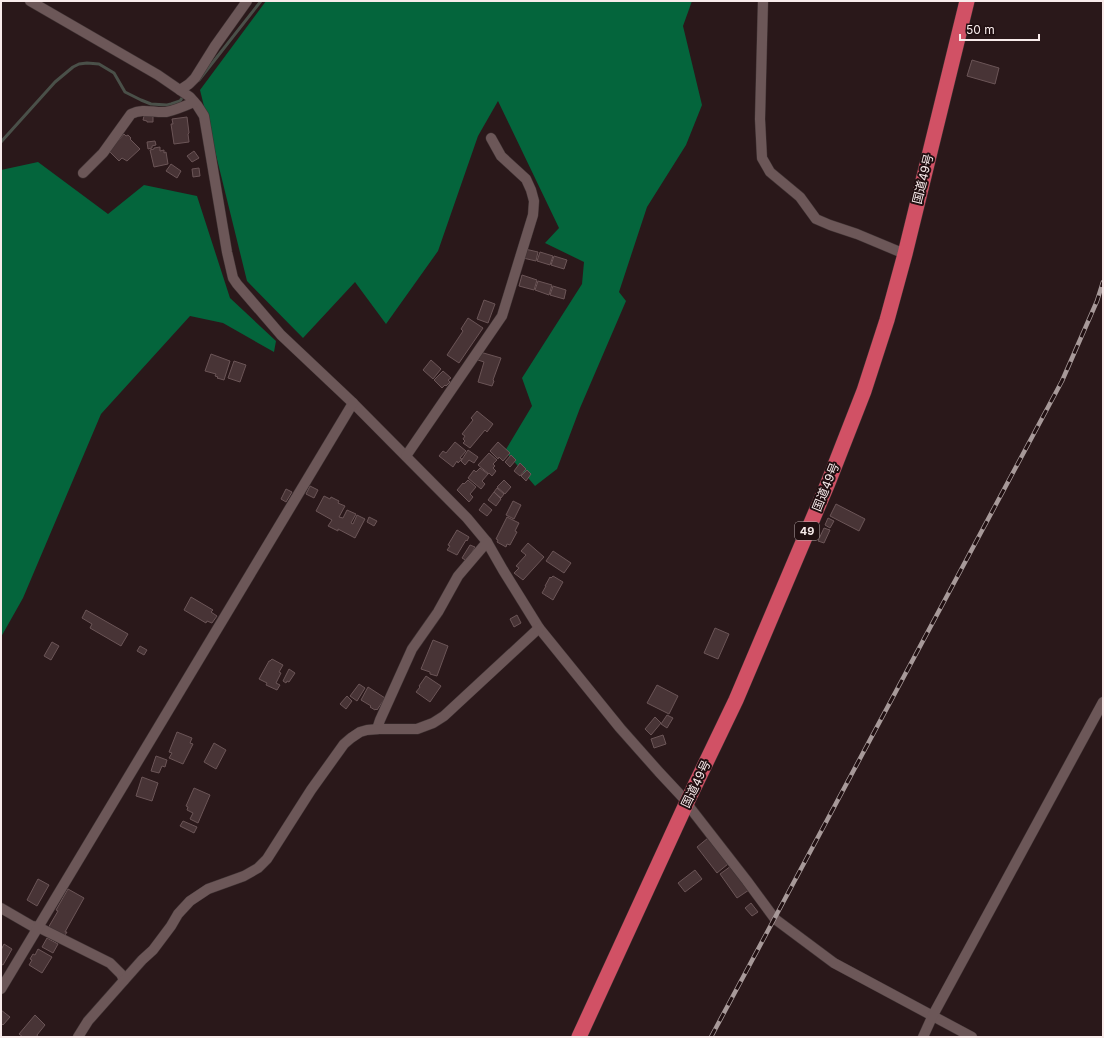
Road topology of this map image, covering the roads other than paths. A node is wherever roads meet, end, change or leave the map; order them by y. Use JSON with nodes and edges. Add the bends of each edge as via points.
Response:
{"nodes":[{"id":1,"x":30,"y":1,"type":"edge"},
{"id":2,"x":247,"y":1,"type":"edge"},
{"id":3,"x":763,"y":1,"type":"edge"},
{"id":4,"x":967,"y":1,"type":"edge"},
{"id":5,"x":180,"y":90,"type":"junction"},
{"id":6,"x":194,"y":102,"type":"junction"},
{"id":7,"x":491,"y":138,"type":"dead end"},
{"id":8,"x":83,"y":173,"type":"dead end"},
{"id":9,"x":905,"y":254,"type":"junction"},
{"id":10,"x":353,"y":403,"type":"junction"},
{"id":11,"x":406,"y":456,"type":"junction"},
{"id":12,"x":487,"y":542,"type":"junction"},
{"id":13,"x":539,"y":628,"type":"junction"},
{"id":14,"x":1103,"y":702,"type":"edge"},
{"id":15,"x":377,"y":729,"type":"junction"},
{"id":16,"x":687,"y":802,"type":"junction"},
{"id":17,"x":1,"y":908,"type":"edge"},
{"id":18,"x":38,"y":927,"type":"junction"},
{"id":19,"x":124,"y":980,"type":"junction"},
{"id":20,"x":1,"y":989,"type":"edge"},
{"id":21,"x":933,"y":1015,"type":"junction"},
{"id":22,"x":78,"y":1037,"type":"edge"},
{"id":23,"x":579,"y":1037,"type":"edge"},
{"id":24,"x":923,"y":1037,"type":"edge"},
{"id":25,"x":972,"y":1037,"type":"edge"}],
"edges":[{"from":1,"to":5,"type":"street"},
{"from":2,"to":5,"type":"street","via":[[196,78]]},
{"from":3,"to":9,"type":"street","via":[[760,118],[762,158],[770,172],[800,197],[816,219]]},
{"from":4,"to":9,"type":"highway","name":"国道49号","number":"49"},
{"from":5,"to":6,"type":"street"},
{"from":6,"to":8,"type":"street","via":[[180,109],[160,112],[147,110],[131,114],[103,152]]},
{"from":6,"to":10,"type":"street","via":[[204,116],[233,278],[281,335]]},
{"from":7,"to":11,"type":"street","via":[[501,156],[526,179],[534,201],[533,214],[502,316]]},
{"from":9,"to":16,"type":"highway","name":"国道49号","number":"49","via":[[887,320],[861,398],[828,483],[736,700]]},
{"from":10,"to":11,"type":"street"},
{"from":10,"to":18,"type":"street"},
{"from":11,"to":12,"type":"street"},
{"from":12,"to":13,"type":"street"},
{"from":12,"to":15,"type":"street","via":[[458,576],[438,612],[412,649]]},
{"from":13,"to":15,"type":"street","via":[[444,716],[433,723],[417,729]]},
{"from":13,"to":16,"type":"street","via":[[620,728]]},
{"from":14,"to":21,"type":"street"},
{"from":15,"to":19,"type":"street","via":[[360,732],[344,744],[258,868],[208,889],[190,901],[153,950]]},
{"from":16,"to":21,"type":"street","via":[[775,919],[834,963]]},
{"from":16,"to":23,"type":"highway","name":"国道49号","number":"49"},
{"from":17,"to":18,"type":"street"},
{"from":18,"to":19,"type":"street","via":[[110,963]]},
{"from":18,"to":20,"type":"street"},
{"from":19,"to":22,"type":"street","via":[[88,1021]]},
{"from":21,"to":24,"type":"street"},
{"from":21,"to":25,"type":"street"}]}
